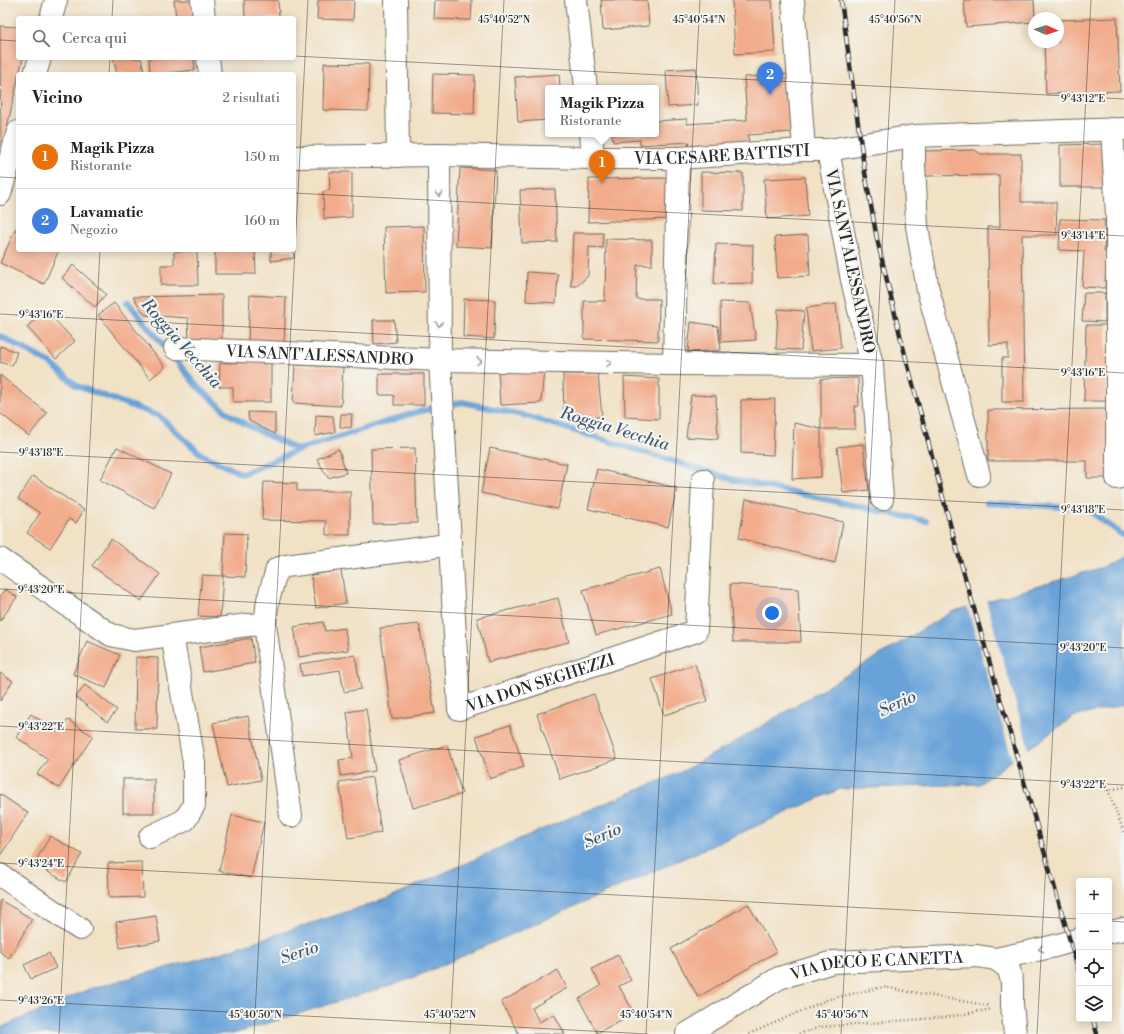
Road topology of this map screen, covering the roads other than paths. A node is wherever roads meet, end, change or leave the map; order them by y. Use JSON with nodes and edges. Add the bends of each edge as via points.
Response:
{"nodes":[{"id":1,"x":56,"y":0,"type":"edge"},
{"id":2,"x":202,"y":0,"type":"edge"},
{"id":3,"x":396,"y":0,"type":"edge"},
{"id":4,"x":576,"y":0,"type":"edge"},
{"id":5,"x":793,"y":0,"type":"edge"},
{"id":6,"x":52,"y":16,"type":"edge"},
{"id":7,"x":204,"y":16,"type":"edge"},
{"id":8,"x":39,"y":60,"type":"edge"},
{"id":9,"x":208,"y":60,"type":"edge"},
{"id":10,"x":36,"y":72,"type":"edge"},
{"id":11,"x":210,"y":72,"type":"edge"},
{"id":12,"x":586,"y":85,"type":"edge"},
{"id":13,"x":1118,"y":129,"type":"edge"},
{"id":14,"x":914,"y":136,"type":"junction"},
{"id":15,"x":590,"y":137,"type":"edge"},
{"id":16,"x":16,"y":141,"type":"edge"},
{"id":17,"x":804,"y":150,"type":"junction"},
{"id":18,"x":828,"y":150,"type":"junction"},
{"id":19,"x":439,"y":155,"type":"junction"},
{"id":20,"x":398,"y":156,"type":"junction"},
{"id":21,"x":296,"y":158,"type":"edge"},
{"id":22,"x":593,"y":158,"type":"junction"},
{"id":23,"x":678,"y":158,"type":"junction"},
{"id":24,"x":5,"y":190,"type":"edge"},
{"id":25,"x":175,"y":348,"type":"dead end"},
{"id":26,"x":440,"y":360,"type":"junction"},
{"id":27,"x":674,"y":364,"type":"junction"},
{"id":28,"x":872,"y":365,"type":"junction"},
{"id":29,"x":979,"y":475,"type":"dead end"},
{"id":30,"x":1117,"y":478,"type":"dead end"},
{"id":31,"x":703,"y":480,"type":"dead end"},
{"id":32,"x":882,"y":499,"type":"dead end"},
{"id":33,"x":450,"y":544,"type":"junction"},
{"id":34,"x":0,"y":558,"type":"edge"},
{"id":35,"x":265,"y":624,"type":"junction"},
{"id":36,"x":172,"y":635,"type":"junction"},
{"id":37,"x":291,"y":816,"type":"dead end"},
{"id":38,"x":150,"y":837,"type":"dead end"},
{"id":39,"x":0,"y":875,"type":"edge"},
{"id":40,"x":80,"y":929,"type":"dead end"},
{"id":41,"x":1124,"y":930,"type":"edge"},
{"id":42,"x":1112,"y":932,"type":"edge"},
{"id":43,"x":1076,"y":940,"type":"edge"},
{"id":44,"x":996,"y":959,"type":"junction"},
{"id":45,"x":687,"y":1034,"type":"edge"},
{"id":46,"x":1015,"y":1034,"type":"edge"}],
"edges":[{"from":1,"to":6,"type":"street"},
{"from":2,"to":7,"type":"street"},
{"from":3,"to":20,"type":"street"},
{"from":4,"to":12,"type":"street"},
{"from":5,"to":17,"type":"street"},
{"from":8,"to":10,"type":"street"},
{"from":9,"to":11,"type":"street"},
{"from":13,"to":14,"type":"street","name":"VIA CESARE BATTISTI"},
{"from":13,"to":30,"type":"street"},
{"from":14,"to":18,"type":"street","name":"VIA CESARE BATTISTI"},
{"from":14,"to":29,"type":"street","via":[[917,226],[928,290]]},
{"from":15,"to":22,"type":"street"},
{"from":16,"to":24,"type":"street"},
{"from":17,"to":18,"type":"street","name":"VIA CESARE BATTISTI"},
{"from":17,"to":23,"type":"street","name":"VIA CESARE BATTISTI"},
{"from":18,"to":28,"type":"street","name":"VIA SANT'ALESSANDRO","via":[[852,280]]},
{"from":19,"to":20,"type":"street","name":"VIA CESARE BATTISTI"},
{"from":19,"to":22,"type":"street","name":"VIA CESARE BATTISTI"},
{"from":19,"to":26,"type":"street","one_way":true},
{"from":20,"to":21,"type":"street","name":"VIA CESARE BATTISTI"},
{"from":22,"to":23,"type":"street","name":"VIA CESARE BATTISTI"},
{"from":23,"to":27,"type":"street"},
{"from":25,"to":26,"type":"street","name":"VIA SANT'ALESSANDRO"},
{"from":26,"to":27,"type":"street","name":"VIA SANT'ALESSANDRO","one_way":true},
{"from":26,"to":33,"type":"street","name":"VIA DON SEGHEZZI"},
{"from":27,"to":28,"type":"street","name":"VIA SANT'ALESSANDRO"},
{"from":28,"to":32,"type":"street"},
{"from":31,"to":33,"type":"street","name":"VIA DON SEGHEZZI","via":[[696,631],[459,709]]},
{"from":33,"to":35,"type":"street","via":[[277,569],[268,600]]},
{"from":34,"to":36,"type":"street","via":[[111,635],[134,640]]},
{"from":35,"to":36,"type":"street"},
{"from":35,"to":37,"type":"street"},
{"from":36,"to":38,"type":"street","via":[[194,762],[194,805],[185,820]]},
{"from":39,"to":40,"type":"street"},
{"from":41,"to":42,"type":"street"},
{"from":43,"to":44,"type":"street","name":"VIA DECÒ E CANETTA","one_way":true},
{"from":44,"to":45,"type":"street","name":"VIA DECÒ E CANETTA","via":[[977,956],[833,962],[779,978]]},
{"from":44,"to":46,"type":"street","via":[[1009,969]]}]}
